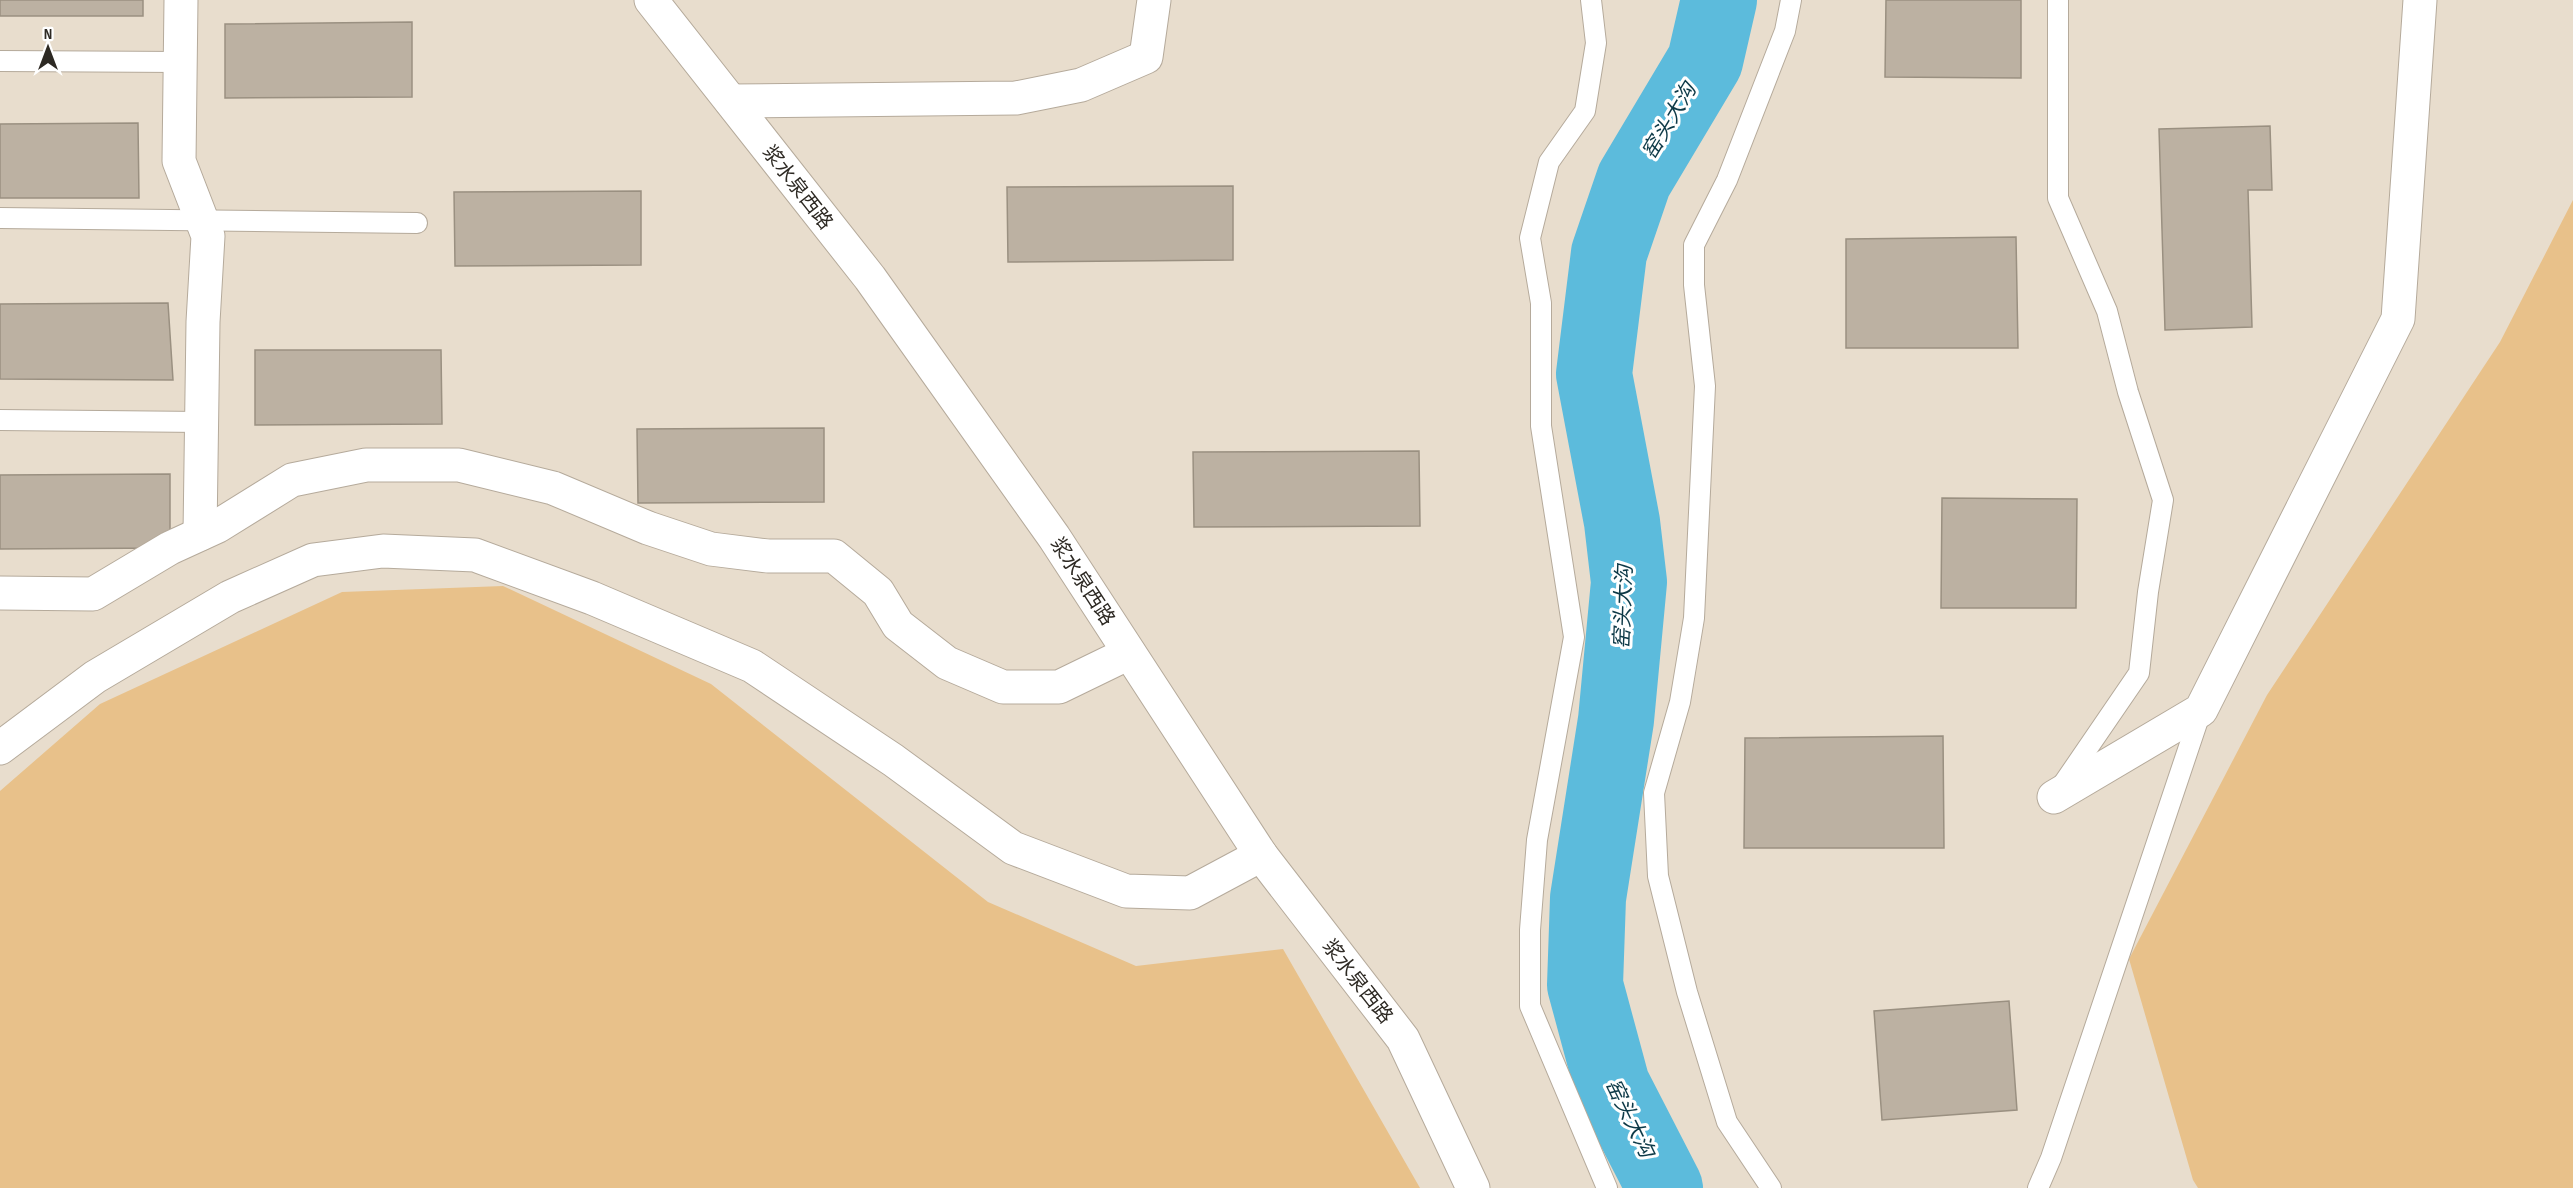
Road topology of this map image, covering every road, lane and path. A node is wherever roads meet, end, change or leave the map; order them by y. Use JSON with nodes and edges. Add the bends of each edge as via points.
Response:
{"nodes":[{"id":1,"x":180,"y":0,"type":"edge"},
{"id":2,"x":651,"y":0,"type":"edge"},
{"id":3,"x":1154,"y":0,"type":"edge"},
{"id":4,"x":1591,"y":0,"type":"edge"},
{"id":5,"x":1791,"y":0,"type":"edge"},
{"id":6,"x":2058,"y":0,"type":"edge"},
{"id":7,"x":2420,"y":0,"type":"edge"},
{"id":8,"x":0,"y":62,"type":"edge"},
{"id":9,"x":179,"y":62,"type":"junction"},
{"id":10,"x":731,"y":101,"type":"junction"},
{"id":11,"x":0,"y":218,"type":"edge"},
{"id":12,"x":202,"y":220,"type":"junction"},
{"id":13,"x":417,"y":223,"type":"dead end"},
{"id":14,"x":0,"y":420,"type":"edge"},
{"id":15,"x":201,"y":422,"type":"junction"},
{"id":16,"x":200,"y":534,"type":"junction"},
{"id":17,"x":0,"y":593,"type":"edge"},
{"id":18,"x":1130,"y":653,"type":"junction"},
{"id":19,"x":2201,"y":710,"type":"junction"},
{"id":20,"x":0,"y":748,"type":"edge"},
{"id":21,"x":2054,"y":797,"type":"joint"},
{"id":22,"x":1262,"y":855,"type":"junction"},
{"id":23,"x":1473,"y":1188,"type":"edge"},
{"id":24,"x":1607,"y":1188,"type":"edge"},
{"id":25,"x":1772,"y":1188,"type":"edge"},
{"id":26,"x":2038,"y":1188,"type":"edge"}],
"edges":[{"from":1,"to":9,"type":"street"},
{"from":2,"to":10,"type":"street","name":"浆水泉西路"},
{"from":3,"to":10,"type":"street","via":[[1146,57],[1081,86],[1016,98]]},
{"from":4,"to":24,"type":"lane","via":[[1596,43],[1585,111],[1549,162],[1530,238],[1541,303],[1541,426],[1574,637],[1537,840],[1530,930],[1530,1006]]},
{"from":5,"to":25,"type":"lane","via":[[1785,31],[1731,170],[1694,245],[1694,285],[1705,386],[1694,618],[1680,702],[1654,793],[1658,876],[1687,992],[1727,1122]]},
{"from":6,"to":21,"type":"lane","via":[[2058,198],[2108,311],[2128,392],[2163,500],[2139,673]]},
{"from":7,"to":19,"type":"street","via":[[2398,319]]},
{"from":8,"to":9,"type":"lane"},
{"from":9,"to":12,"type":"street","via":[[179,161]]},
{"from":10,"to":18,"type":"street","name":"浆水泉西路","via":[[870,278],[1054,537]]},
{"from":11,"to":12,"type":"lane"},
{"from":12,"to":13,"type":"lane"},
{"from":12,"to":15,"type":"street","via":[[208,236]]},
{"from":14,"to":15,"type":"lane"},
{"from":15,"to":16,"type":"street"},
{"from":16,"to":17,"type":"street","via":[[93,594]]},
{"from":16,"to":18,"type":"street","via":[[292,480],[366,465],[459,465],[553,488],[648,528],[711,549],[768,556],[834,556],[878,592],[898,625],[947,663],[1003,687],[1059,687]]},
{"from":18,"to":22,"type":"street","name":"浆水泉西路"},
{"from":19,"to":21,"type":"street"},
{"from":19,"to":26,"type":"lane"},
{"from":20,"to":22,"type":"street","via":[[95,677],[230,597],[313,560],[383,551],[475,555],[592,598],[752,666],[893,760],[1013,848],[1126,891],[1190,893]]},
{"from":22,"to":23,"type":"street","name":"浆水泉西路","via":[[1402,1039]]}]}
